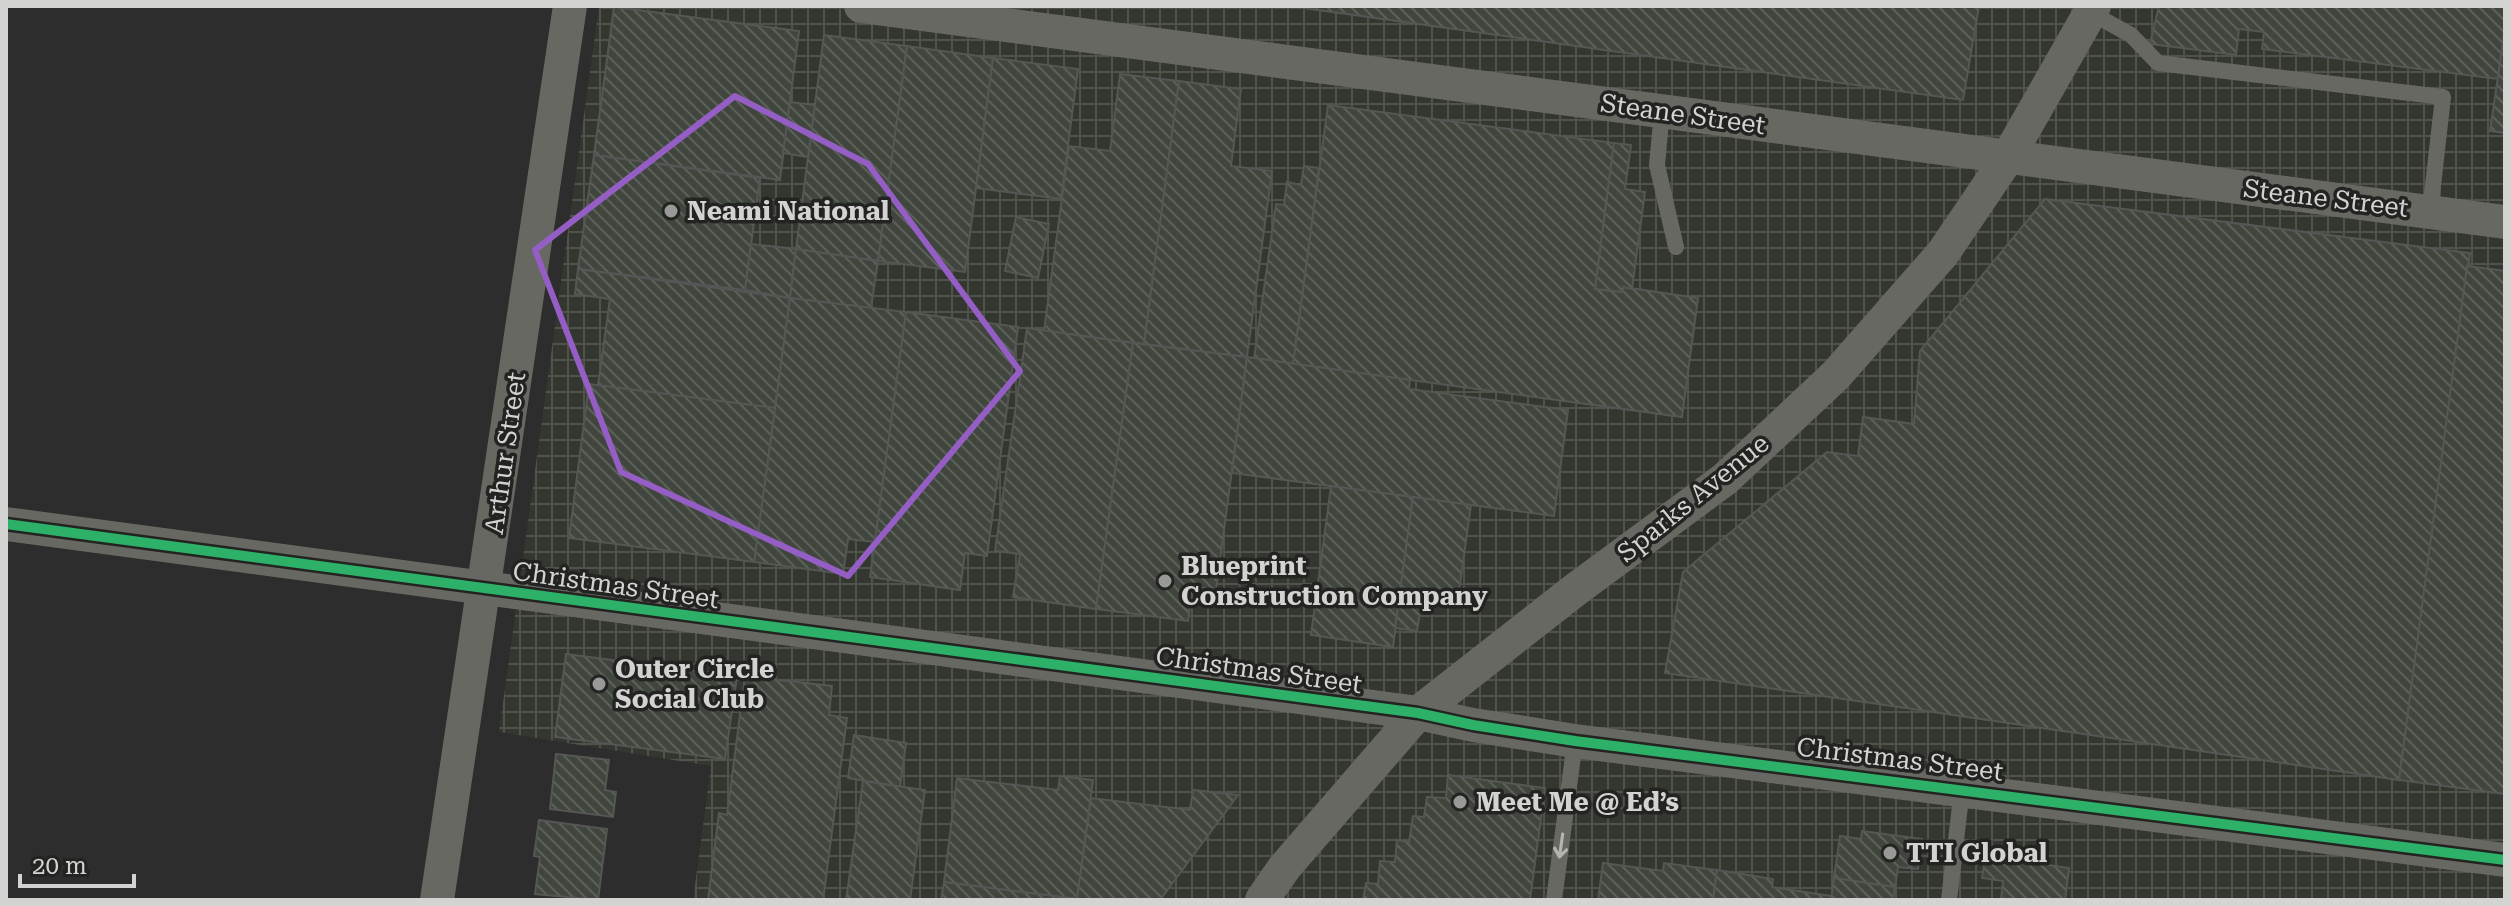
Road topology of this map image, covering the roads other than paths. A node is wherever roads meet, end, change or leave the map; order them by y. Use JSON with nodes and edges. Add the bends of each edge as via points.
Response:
{"nodes":[{"id":1,"x":570,"y":6,"type":"edge"},
{"id":2,"x":861,"y":6,"type":"edge"},
{"id":3,"x":2092,"y":10,"type":"edge"},
{"id":4,"x":1662,"y":111,"type":"junction"},
{"id":5,"x":2008,"y":157,"type":"junction"},
{"id":6,"x":2430,"y":212,"type":"junction"},
{"id":7,"x":2505,"y":222,"type":"edge"},
{"id":8,"x":1676,"y":247,"type":"dead end"},
{"id":9,"x":6,"y":524,"type":"edge"},
{"id":10,"x":485,"y":590,"type":"junction"},
{"id":11,"x":1418,"y":713,"type":"junction"},
{"id":12,"x":1575,"y":741,"type":"junction"},
{"id":13,"x":1962,"y":789,"type":"junction"},
{"id":14,"x":2505,"y":860,"type":"edge"},
{"id":15,"x":437,"y":900,"type":"edge"},
{"id":16,"x":1262,"y":900,"type":"edge"},
{"id":17,"x":1554,"y":900,"type":"edge"},
{"id":18,"x":1949,"y":900,"type":"edge"}],
"edges":[{"from":1,"to":10,"type":"street","name":"Arthur Street"},
{"from":2,"to":4,"type":"street","name":"Steane Street"},
{"from":3,"to":5,"type":"street","name":"Sparks Avenue"},
{"from":3,"to":6,"type":"lane","via":[[2131,35],[2158,63],[2443,97]]},
{"from":4,"to":5,"type":"street","name":"Steane Street"},
{"from":4,"to":8,"type":"lane","via":[[1657,165]]},
{"from":5,"to":6,"type":"street","name":"Steane Street"},
{"from":5,"to":11,"type":"street","name":"Sparks Avenue","via":[[1943,253],[1825,385],[1725,479]]},
{"from":6,"to":7,"type":"street","name":"Steane Street"},
{"from":9,"to":10,"type":"street","name":"Christmas Street"},
{"from":10,"to":11,"type":"street","name":"Christmas Street"},
{"from":10,"to":15,"type":"street","name":"Arthur Street"},
{"from":11,"to":12,"type":"street","name":"Christmas Street"},
{"from":11,"to":16,"type":"street","name":"Sparks Avenue"},
{"from":12,"to":13,"type":"street","name":"Christmas Street"},
{"from":12,"to":17,"type":"lane","one_way":true},
{"from":13,"to":14,"type":"street","name":"Christmas Street"},
{"from":13,"to":18,"type":"lane"}]}
